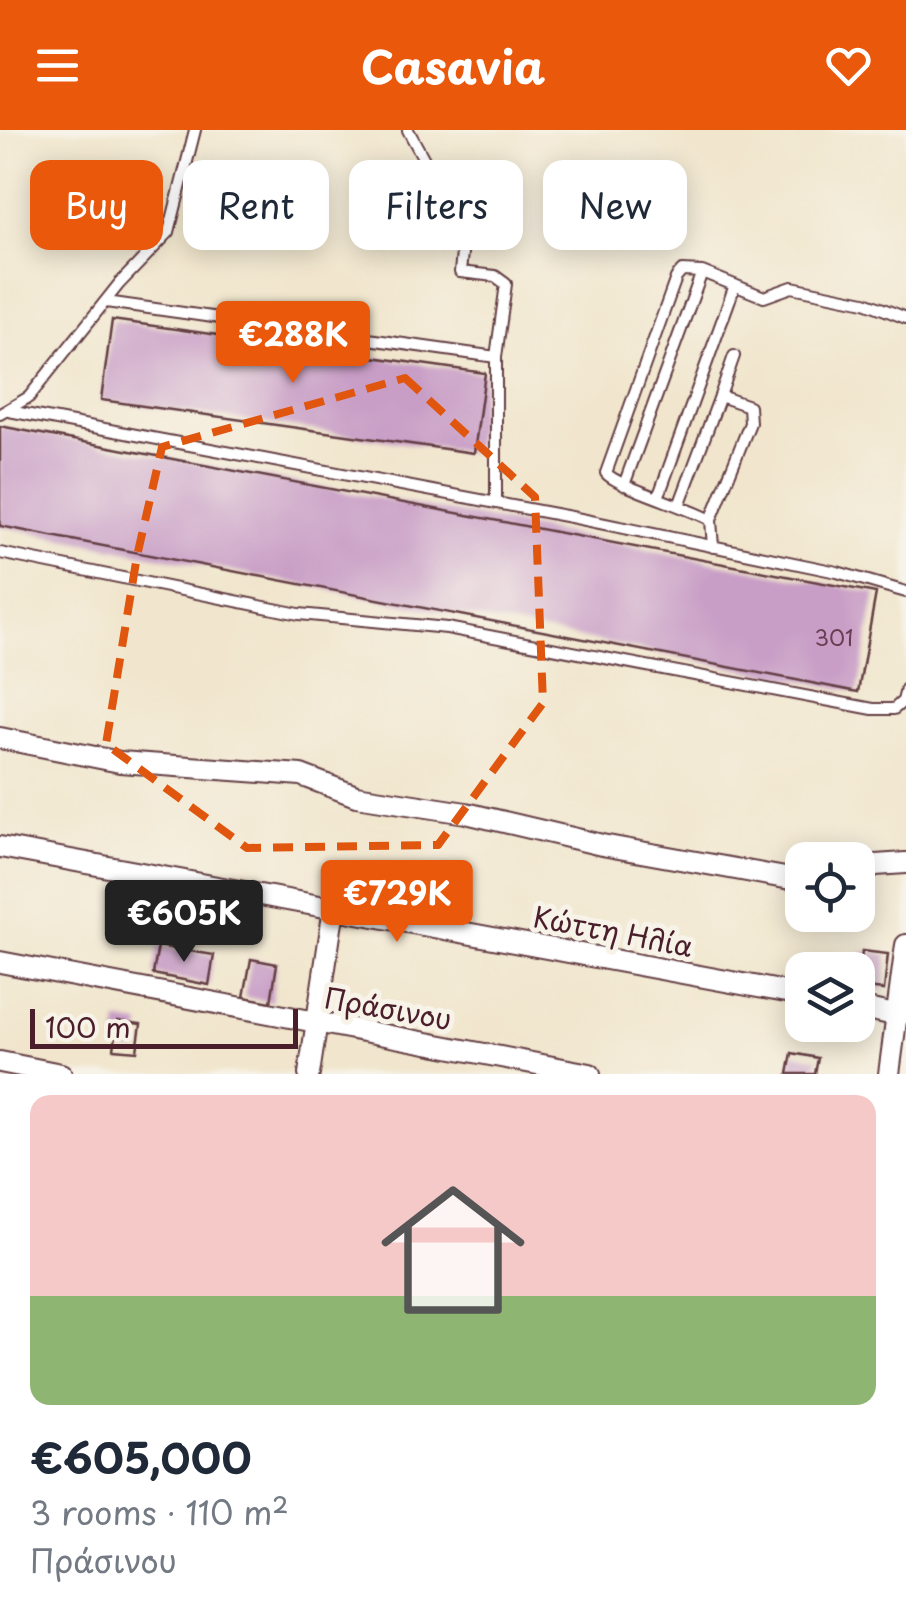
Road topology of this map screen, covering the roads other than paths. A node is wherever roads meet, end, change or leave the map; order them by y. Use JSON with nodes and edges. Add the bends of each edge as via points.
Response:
{"nodes":[{"id":1,"x":196,"y":130,"type":"edge"},
{"id":2,"x":408,"y":130,"type":"edge"},
{"id":3,"x":702,"y":272,"type":"junction"},
{"id":4,"x":735,"y":286,"type":"junction"},
{"id":5,"x":106,"y":302,"type":"junction"},
{"id":6,"x":906,"y":318,"type":"edge"},
{"id":7,"x":734,"y":356,"type":"dead end"},
{"id":8,"x":496,"y":357,"type":"junction"},
{"id":9,"x":720,"y":396,"type":"junction"},
{"id":10,"x":4,"y":412,"type":"edge"},
{"id":11,"x":624,"y":485,"type":"junction"},
{"id":12,"x":658,"y":495,"type":"junction"},
{"id":13,"x":496,"y":502,"type":"junction"},
{"id":14,"x":680,"y":503,"type":"junction"},
{"id":15,"x":711,"y":520,"type":"junction"},
{"id":16,"x":713,"y":547,"type":"junction"},
{"id":17,"x":0,"y":553,"type":"edge"},
{"id":18,"x":906,"y":592,"type":"edge"},
{"id":19,"x":906,"y":689,"type":"edge"},
{"id":20,"x":0,"y":738,"type":"edge"},
{"id":21,"x":0,"y":848,"type":"edge"},
{"id":22,"x":906,"y":863,"type":"edge"},
{"id":23,"x":875,"y":865,"type":"edge"},
{"id":24,"x":785,"y":879,"type":"edge"},
{"id":25,"x":334,"y":908,"type":"junction"},
{"id":26,"x":906,"y":945,"type":"edge"},
{"id":27,"x":0,"y":962,"type":"edge"},
{"id":28,"x":785,"y":992,"type":"edge"},
{"id":29,"x":875,"y":1011,"type":"edge"},
{"id":30,"x":899,"y":1016,"type":"junction"},
{"id":31,"x":318,"y":1024,"type":"junction"},
{"id":32,"x":0,"y":1062,"type":"edge"},
{"id":33,"x":62,"y":1074,"type":"edge"},
{"id":34,"x":308,"y":1074,"type":"edge"},
{"id":35,"x":590,"y":1074,"type":"edge"},
{"id":36,"x":889,"y":1074,"type":"edge"}],
"edges":[{"from":1,"to":5,"type":"lane","via":[[169,232]]},
{"from":2,"to":8,"type":"lane","via":[[426,163],[448,177],[467,205],[460,272],[506,284]]},
{"from":3,"to":4,"type":"lane"},
{"from":3,"to":11,"type":"lane"},
{"from":3,"to":11,"type":"lane","via":[[682,270],[669,295],[606,467],[609,478]]},
{"from":4,"to":6,"type":"lane","via":[[764,297],[792,286]]},
{"from":4,"to":12,"type":"lane"},
{"from":5,"to":8,"type":"lane"},
{"from":5,"to":10,"type":"lane","via":[[47,378]]},
{"from":7,"to":9,"type":"lane"},
{"from":8,"to":13,"type":"lane"},
{"from":9,"to":14,"type":"lane"},
{"from":9,"to":15,"type":"lane","via":[[751,412]]},
{"from":10,"to":13,"type":"lane"},
{"from":11,"to":12,"type":"lane"},
{"from":12,"to":14,"type":"lane"},
{"from":13,"to":16,"type":"lane"},
{"from":14,"to":15,"type":"lane"},
{"from":15,"to":16,"type":"lane"},
{"from":16,"to":18,"type":"lane"},
{"from":17,"to":19,"type":"lane","via":[[300,614],[447,628],[874,709],[900,706]]},
{"from":20,"to":24,"type":"street","via":[[120,762],[301,775],[356,796]]},
{"from":21,"to":25,"type":"street","name":"Κώττη Ηλία"},
{"from":22,"to":23,"type":"street"},
{"from":25,"to":28,"type":"street","name":"Κώττη Ηλία"},
{"from":25,"to":31,"type":"street"},
{"from":26,"to":30,"type":"street"},
{"from":27,"to":31,"type":"street","name":"Πράσινου"},
{"from":29,"to":30,"type":"street"},
{"from":30,"to":36,"type":"street"},
{"from":31,"to":34,"type":"street"},
{"from":31,"to":35,"type":"street","name":"Πράσινου"},
{"from":32,"to":33,"type":"street"}]}
